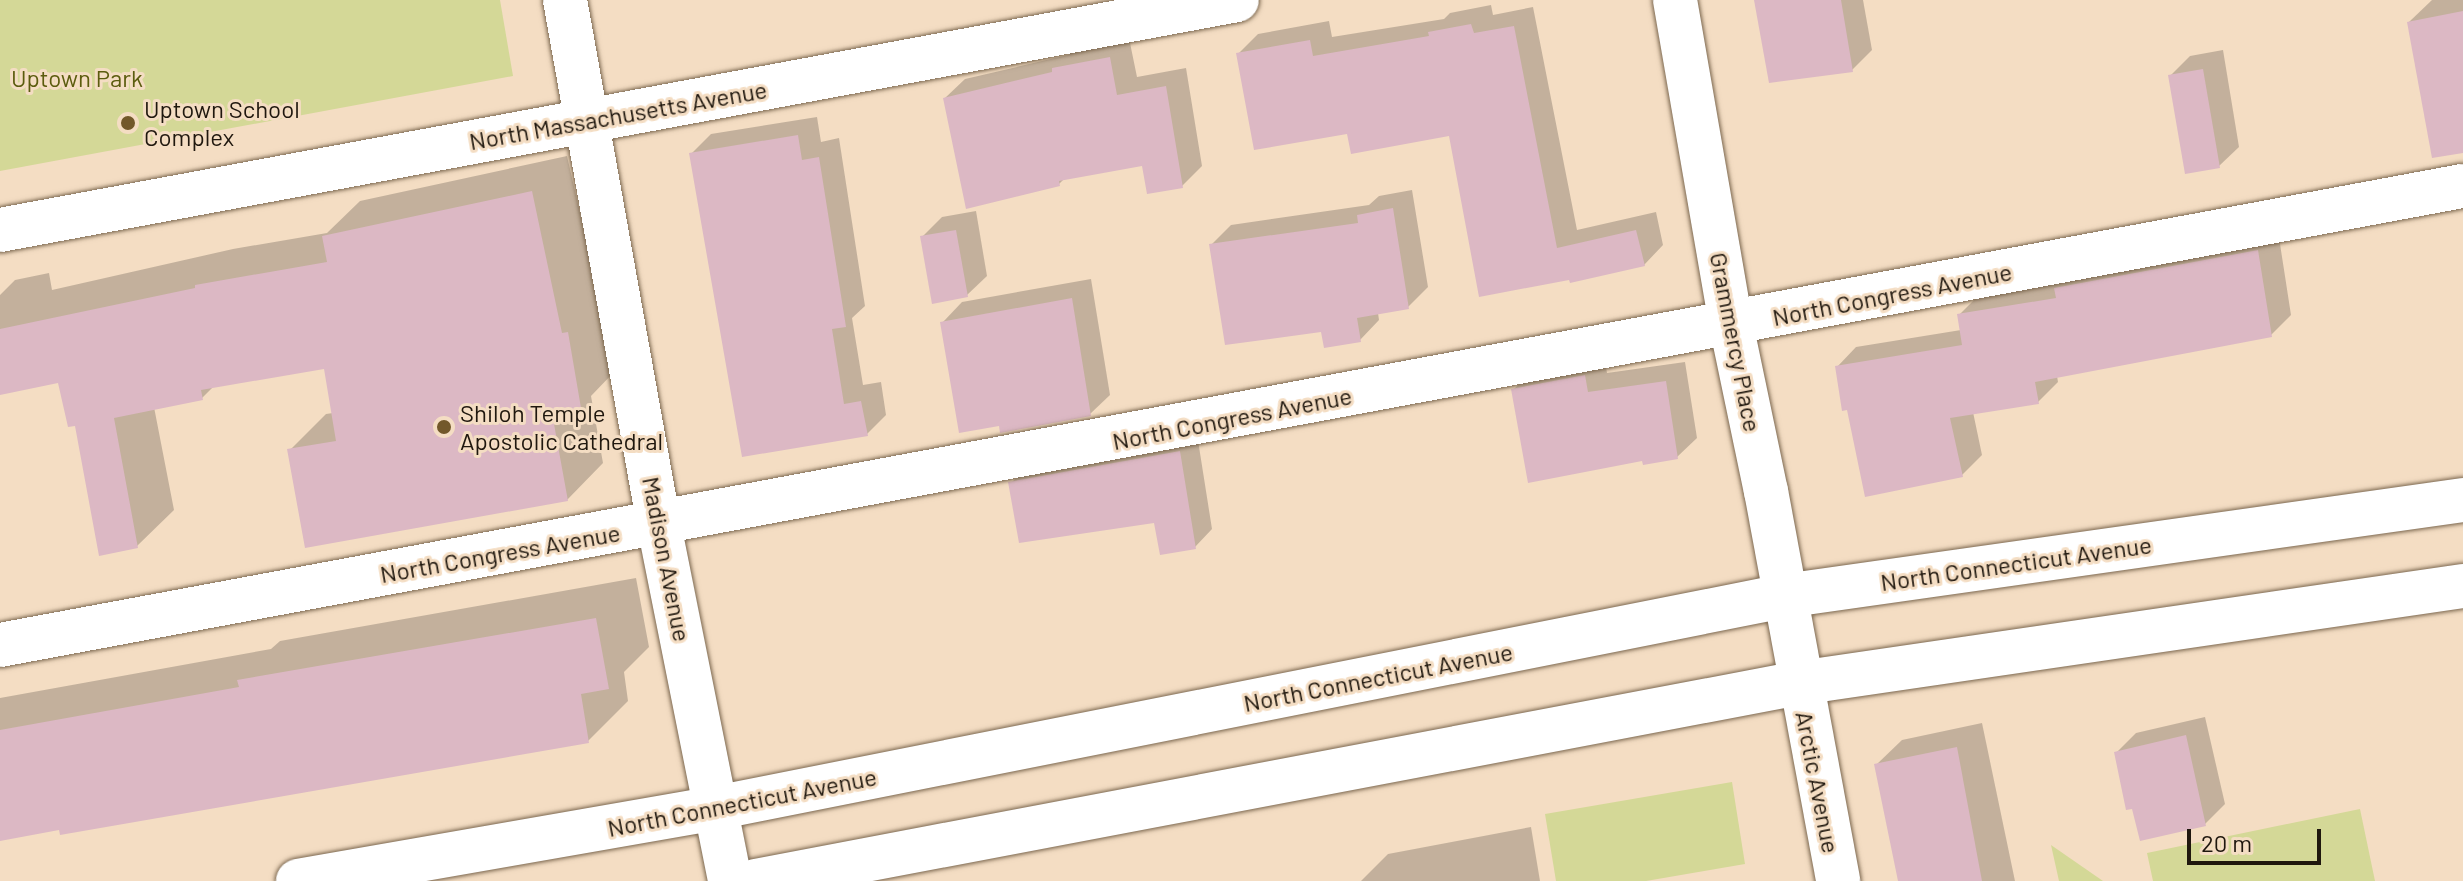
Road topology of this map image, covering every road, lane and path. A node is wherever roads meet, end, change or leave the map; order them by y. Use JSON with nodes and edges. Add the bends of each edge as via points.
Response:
{"nodes":[{"id":1,"x":565,"y":0,"type":"edge"},
{"id":2,"x":1237,"y":0,"type":"edge"},
{"id":3,"x":1675,"y":0,"type":"edge"},
{"id":4,"x":588,"y":121,"type":"junction"},
{"id":5,"x":2463,"y":186,"type":"edge"},
{"id":6,"x":0,"y":230,"type":"edge"},
{"id":7,"x":1731,"y":324,"type":"junction"},
{"id":8,"x":2463,"y":500,"type":"edge"},
{"id":9,"x":659,"y":525,"type":"junction"},
{"id":10,"x":2463,"y":586,"type":"edge"},
{"id":11,"x":1784,"y":596,"type":"junction"},
{"id":12,"x":0,"y":645,"type":"edge"},
{"id":13,"x":1799,"y":683,"type":"junction"},
{"id":14,"x":715,"y":808,"type":"junction"},
{"id":15,"x":298,"y":881,"type":"edge"},
{"id":16,"x":730,"y":881,"type":"edge"},
{"id":17,"x":755,"y":881,"type":"edge"},
{"id":18,"x":1838,"y":881,"type":"edge"}],
"edges":[{"from":1,"to":4,"type":"street","name":"Madison Avenue"},
{"from":2,"to":4,"type":"street","name":"North Massachusetts Avenue"},
{"from":3,"to":7,"type":"street","name":"Grammercy Place"},
{"from":4,"to":6,"type":"street","name":"North Massachusetts Avenue"},
{"from":4,"to":9,"type":"street","name":"Madison Avenue"},
{"from":5,"to":7,"type":"street","name":"North Congress Avenue"},
{"from":7,"to":9,"type":"street","name":"North Congress Avenue"},
{"from":7,"to":11,"type":"street","name":"Grammercy Place"},
{"from":8,"to":11,"type":"street","name":"North Connecticut Avenue"},
{"from":9,"to":12,"type":"street","name":"North Congress Avenue"},
{"from":9,"to":14,"type":"street","name":"Madison Avenue"},
{"from":10,"to":13,"type":"street"},
{"from":11,"to":13,"type":"street","name":"Grammercy Place"},
{"from":11,"to":14,"type":"street","name":"North Connecticut Avenue"},
{"from":13,"to":17,"type":"street"},
{"from":13,"to":18,"type":"street","name":"Arctic Avenue"},
{"from":14,"to":15,"type":"street","name":"North Connecticut Avenue"},
{"from":14,"to":16,"type":"street","name":"Madison Avenue"}]}
